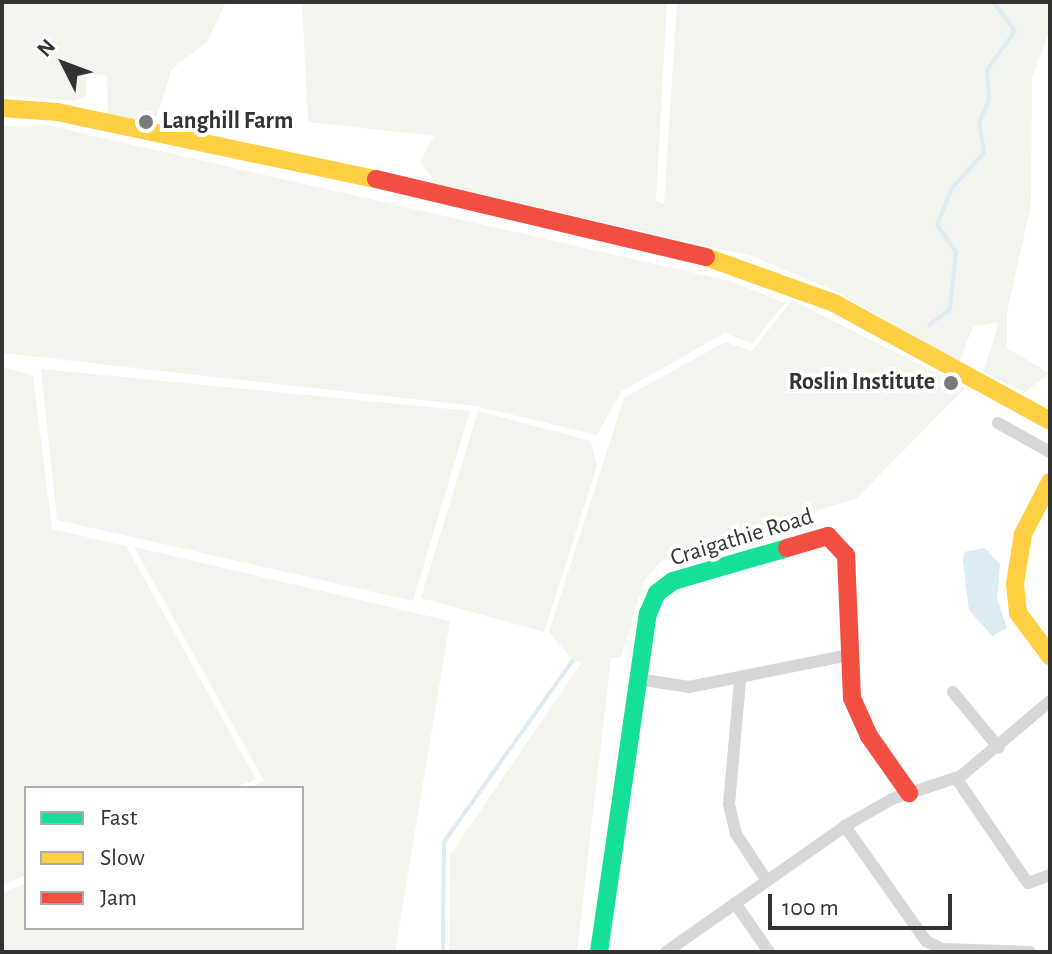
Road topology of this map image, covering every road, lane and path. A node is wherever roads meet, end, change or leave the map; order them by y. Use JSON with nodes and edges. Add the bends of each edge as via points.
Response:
{"nodes":[{"id":1,"x":2,"y":108,"type":"edge"},
{"id":2,"x":1050,"y":420,"type":"edge"},
{"id":3,"x":998,"y":423,"type":"dead end"},
{"id":4,"x":1050,"y":452,"type":"edge"},
{"id":5,"x":1050,"y":482,"type":"edge"},
{"id":6,"x":849,"y":655,"type":"junction"},
{"id":7,"x":1050,"y":656,"type":"edge"},
{"id":8,"x":637,"y":679,"type":"junction"},
{"id":9,"x":740,"y":681,"type":"junction"},
{"id":10,"x":953,"y":692,"type":"dead end"},
{"id":11,"x":1050,"y":701,"type":"edge"},
{"id":12,"x":999,"y":748,"type":"junction"},
{"id":13,"x":956,"y":778,"type":"junction"},
{"id":14,"x":909,"y":793,"type":"junction"},
{"id":15,"x":845,"y":826,"type":"junction"},
{"id":16,"x":1050,"y":875,"type":"edge"},
{"id":17,"x":767,"y":881,"type":"junction"},
{"id":18,"x":735,"y":903,"type":"junction"},
{"id":19,"x":1030,"y":951,"type":"edge"},
{"id":20,"x":599,"y":952,"type":"edge"},
{"id":21,"x":666,"y":952,"type":"edge"},
{"id":22,"x":769,"y":952,"type":"edge"}],
"edges":[{"from":1,"to":2,"type":"main road","via":[[57,112],[300,161],[744,266],[834,303]]},
{"from":3,"to":4,"type":"street"},
{"from":5,"to":7,"type":"main road","via":[[1023,534],[1015,584],[1018,613]]},
{"from":6,"to":8,"type":"main road","name":"Craigathie Road","via":[[846,555],[828,536],[673,581],[657,593],[648,614]]},
{"from":6,"to":9,"type":"street"},
{"from":6,"to":14,"type":"main road","name":"Craigathie Road","via":[[852,698],[869,736]]},
{"from":8,"to":9,"type":"street","via":[[689,687]]},
{"from":8,"to":20,"type":"main road"},
{"from":9,"to":17,"type":"street","via":[[729,804],[736,834]]},
{"from":10,"to":12,"type":"street"},
{"from":11,"to":12,"type":"street"},
{"from":12,"to":13,"type":"street"},
{"from":13,"to":14,"type":"street"},
{"from":13,"to":16,"type":"street","via":[[1028,883]]},
{"from":14,"to":15,"type":"street"},
{"from":15,"to":17,"type":"street"},
{"from":15,"to":19,"type":"street","via":[[926,941],[942,949]]},
{"from":17,"to":18,"type":"street"},
{"from":18,"to":21,"type":"street"},
{"from":18,"to":22,"type":"street"}]}
